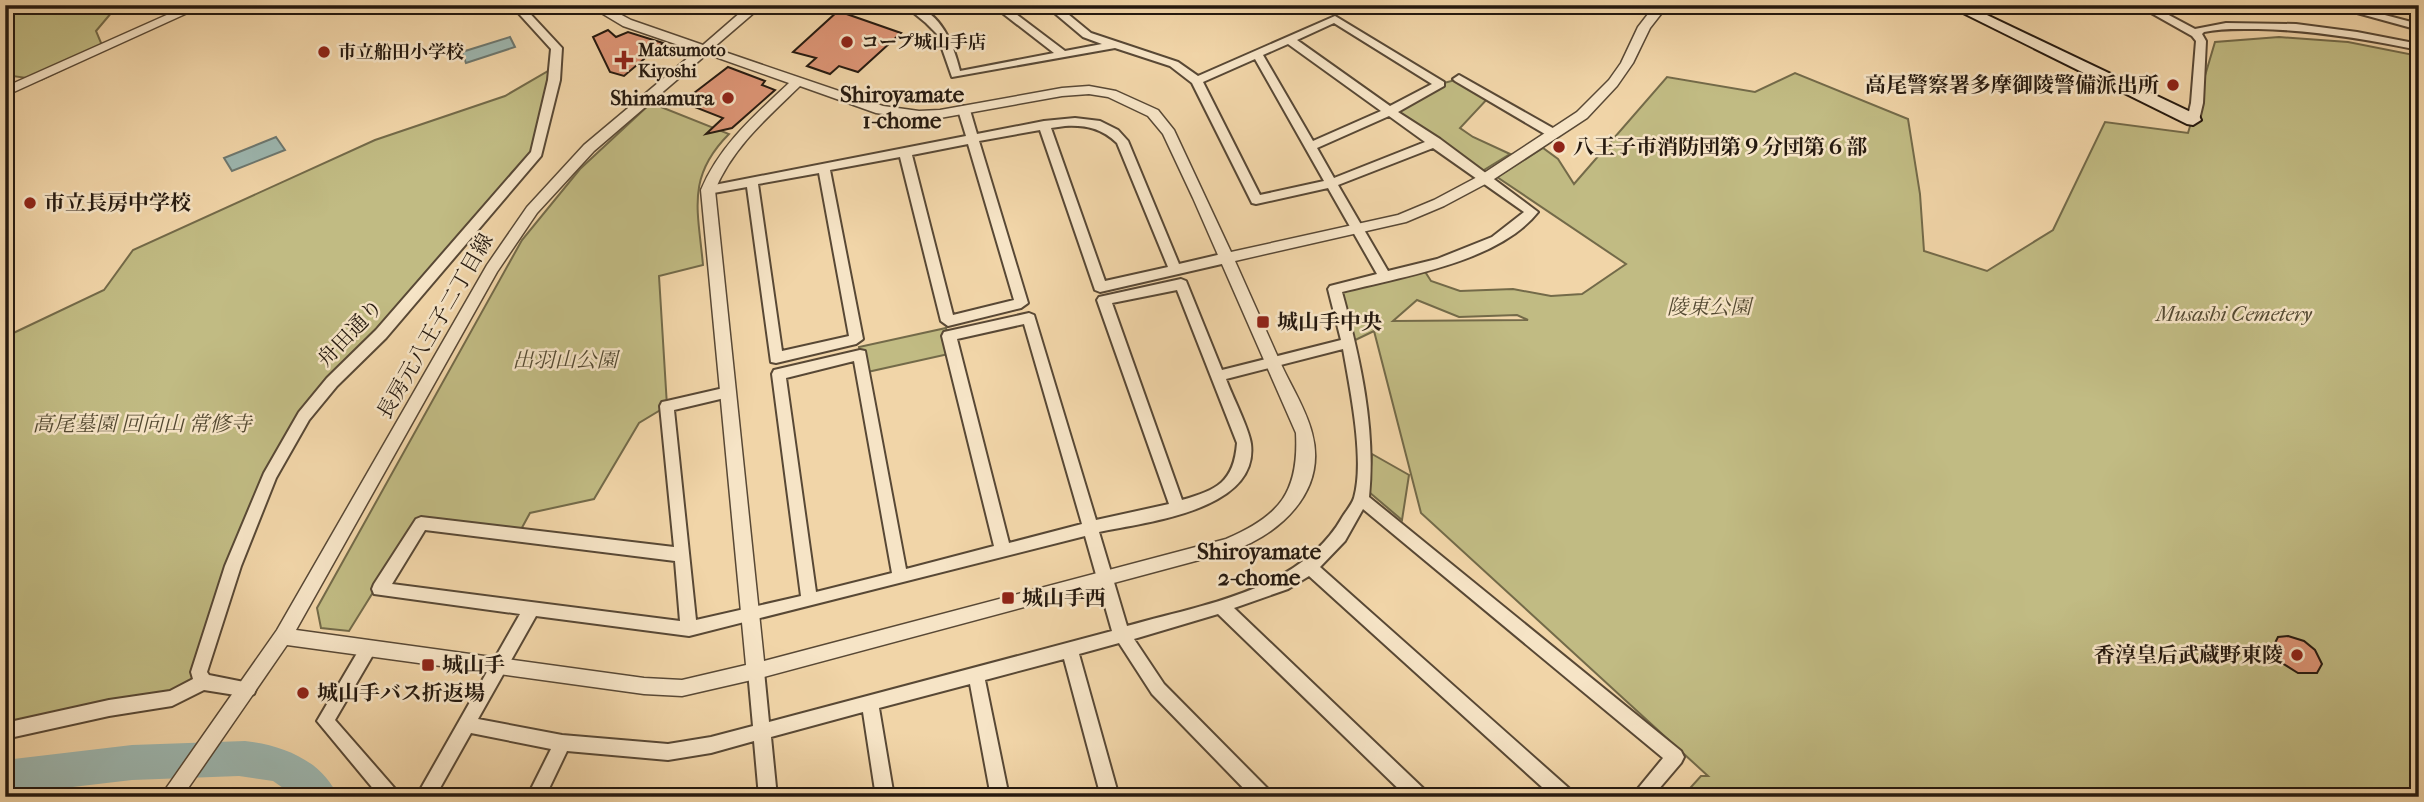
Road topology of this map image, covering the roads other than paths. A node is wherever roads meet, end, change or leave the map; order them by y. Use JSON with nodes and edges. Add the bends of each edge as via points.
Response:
{"nodes":[{"id":1,"x":200,"y":5,"type":"edge"},
{"id":2,"x":516,"y":5,"type":"edge"},
{"id":3,"x":594,"y":5,"type":"edge"},
{"id":4,"x":757,"y":5,"type":"edge"},
{"id":5,"x":909,"y":5,"type":"edge"},
{"id":6,"x":997,"y":5,"type":"edge"},
{"id":7,"x":1050,"y":5,"type":"edge"},
{"id":8,"x":1662,"y":5,"type":"edge"},
{"id":9,"x":1954,"y":5,"type":"edge"},
{"id":10,"x":2142,"y":5,"type":"edge"},
{"id":11,"x":2333,"y":5,"type":"edge"},
{"id":12,"x":1976,"y":10,"type":"edge"},
{"id":13,"x":2419,"y":27,"type":"edge"},
{"id":14,"x":2196,"y":34,"type":"junction"},
{"id":15,"x":1289,"y":40,"type":"junction"},
{"id":16,"x":1114,"y":44,"type":"junction"},
{"id":17,"x":2419,"y":47,"type":"edge"},
{"id":18,"x":705,"y":48,"type":"junction"},
{"id":19,"x":1062,"y":54,"type":"junction"},
{"id":20,"x":1257,"y":54,"type":"junction"},
{"id":21,"x":1459,"y":79,"type":"dead end"},
{"id":22,"x":798,"y":81,"type":"junction"},
{"id":23,"x":1197,"y":81,"type":"junction"},
{"id":24,"x":5,"y":92,"type":"edge"},
{"id":25,"x":964,"y":110,"type":"junction"},
{"id":26,"x":1390,"y":111,"type":"junction"},
{"id":27,"x":2193,"y":120,"type":"joint"},
{"id":28,"x":1044,"y":125,"type":"junction"},
{"id":29,"x":1554,"y":134,"type":"junction"},
{"id":30,"x":973,"y":139,"type":"junction"},
{"id":31,"x":1436,"y":142,"type":"junction"},
{"id":32,"x":1312,"y":146,"type":"junction"},
{"id":33,"x":905,"y":152,"type":"junction"},
{"id":34,"x":824,"y":167,"type":"junction"},
{"id":35,"x":1486,"y":178,"type":"junction"},
{"id":36,"x":752,"y":181,"type":"junction"},
{"id":37,"x":1333,"y":183,"type":"junction"},
{"id":38,"x":708,"y":190,"type":"junction"},
{"id":39,"x":1360,"y":229,"type":"junction"},
{"id":40,"x":1226,"y":258,"type":"junction"},
{"id":41,"x":1175,"y":269,"type":"junction"},
{"id":42,"x":1385,"y":277,"type":"junction"},
{"id":43,"x":1349,"y":343,"type":"junction"},
{"id":44,"x":1274,"y":361,"type":"junction"},
{"id":45,"x":1217,"y":376,"type":"junction"},
{"id":46,"x":728,"y":393,"type":"junction"},
{"id":47,"x":1361,"y":499,"type":"junction"},
{"id":48,"x":1177,"y":506,"type":"junction"},
{"id":49,"x":1092,"y":528,"type":"junction"},
{"id":50,"x":1003,"y":551,"type":"junction"},
{"id":51,"x":682,"y":555,"type":"junction"},
{"id":52,"x":1310,"y":567,"type":"junction"},
{"id":53,"x":900,"y":577,"type":"junction"},
{"id":54,"x":1105,"y":579,"type":"junction"},
{"id":55,"x":809,"y":600,"type":"junction"},
{"id":56,"x":1221,"y":606,"type":"junction"},
{"id":57,"x":531,"y":610,"type":"junction"},
{"id":58,"x":750,"y":615,"type":"junction"},
{"id":59,"x":689,"y":629,"type":"junction"},
{"id":60,"x":1121,"y":634,"type":"junction"},
{"id":61,"x":283,"y":636,"type":"junction"},
{"id":62,"x":369,"y":648,"type":"junction"},
{"id":63,"x":1070,"y":650,"type":"junction"},
{"id":64,"x":499,"y":666,"type":"junction"},
{"id":65,"x":756,"y":671,"type":"junction"},
{"id":66,"x":976,"y":674,"type":"junction"},
{"id":67,"x":203,"y":682,"type":"junction"},
{"id":68,"x":248,"y":689,"type":"junction"},
{"id":69,"x":870,"y":702,"type":"junction"},
{"id":70,"x":466,"y":724,"type":"junction"},
{"id":71,"x":761,"y":730,"type":"junction"},
{"id":72,"x":5,"y":731,"type":"edge"},
{"id":73,"x":562,"y":743,"type":"junction"},
{"id":74,"x":175,"y":790,"type":"edge"},
{"id":75,"x":391,"y":797,"type":"edge"},
{"id":76,"x":425,"y":797,"type":"edge"},
{"id":77,"x":536,"y":797,"type":"edge"},
{"id":78,"x":768,"y":797,"type":"edge"},
{"id":79,"x":885,"y":797,"type":"edge"},
{"id":80,"x":1000,"y":797,"type":"edge"},
{"id":81,"x":1110,"y":797,"type":"edge"},
{"id":82,"x":1264,"y":797,"type":"edge"},
{"id":83,"x":1420,"y":797,"type":"edge"},
{"id":84,"x":1566,"y":797,"type":"edge"},
{"id":85,"x":1640,"y":797,"type":"edge"}],
"edges":[{"from":1,"to":24,"type":"street"},
{"from":2,"to":67,"type":"street","name":"舟田通り","via":[[557,48],[537,153],[382,334],[304,416],[264,488],[233,566],[199,672]]},
{"from":3,"to":18,"type":"street","via":[[627,23]]},
{"from":4,"to":18,"type":"street","name":"長房元八王子二丁目線"},
{"from":5,"to":19,"type":"street","via":[[944,34],[956,75]]},
{"from":6,"to":19,"type":"street"},
{"from":7,"to":16,"type":"street","via":[[1087,35]]},
{"from":8,"to":29,"type":"street","via":[[1644,27],[1613,83],[1582,115]]},
{"from":9,"to":12,"type":"main road"},
{"from":10,"to":14,"type":"street"},
{"from":11,"to":13,"type":"street"},
{"from":12,"to":27,"type":"main road"},
{"from":14,"to":17,"type":"street","via":[[2214,27],[2306,27]]},
{"from":14,"to":27,"type":"street","via":[[2201,41]]},
{"from":15,"to":20,"type":"street"},
{"from":15,"to":26,"type":"street"},
{"from":15,"to":26,"type":"street","via":[[1335,19],[1440,84]]},
{"from":16,"to":19,"type":"street"},
{"from":16,"to":23,"type":"street","via":[[1174,64]]},
{"from":18,"to":22,"type":"street"},
{"from":18,"to":61,"type":"street","name":"長房元八王子二丁目線","via":[[589,148],[532,210],[492,268]]},
{"from":20,"to":23,"type":"street"},
{"from":20,"to":32,"type":"street"},
{"from":21,"to":29,"type":"street"},
{"from":22,"to":25,"type":"street","via":[[902,114]]},
{"from":22,"to":38,"type":"street","via":[[731,146]]},
{"from":23,"to":37,"type":"street","via":[[1256,200]]},
{"from":25,"to":30,"type":"street"},
{"from":25,"to":40,"type":"street","via":[[1089,90],[1143,106],[1169,133]]},
{"from":26,"to":31,"type":"street"},
{"from":26,"to":32,"type":"street"},
{"from":28,"to":30,"type":"street"},
{"from":28,"to":41,"type":"street","via":[[1079,121],[1115,132]]},
{"from":28,"to":41,"type":"street","via":[[1100,287]]},
{"from":29,"to":35,"type":"street"},
{"from":30,"to":33,"type":"street"},
{"from":30,"to":33,"type":"street","via":[[1021,303],[948,321]]},
{"from":31,"to":35,"type":"street"},
{"from":31,"to":37,"type":"street"},
{"from":32,"to":37,"type":"street"},
{"from":33,"to":34,"type":"street"},
{"from":34,"to":36,"type":"street"},
{"from":34,"to":36,"type":"street","via":[[856,340],[776,358]]},
{"from":35,"to":39,"type":"street","via":[[1401,219]]},
{"from":35,"to":42,"type":"street","via":[[1532,212],[1496,240],[1440,263]]},
{"from":36,"to":38,"type":"street"},
{"from":37,"to":39,"type":"street"},
{"from":38,"to":46,"type":"street"},
{"from":39,"to":40,"type":"street"},
{"from":39,"to":42,"type":"street"},
{"from":40,"to":41,"type":"street"},
{"from":40,"to":44,"type":"street"},
{"from":42,"to":43,"type":"street","via":[[1335,289]]},
{"from":43,"to":44,"type":"street"},
{"from":43,"to":47,"type":"street","via":[[1362,422]]},
{"from":44,"to":45,"type":"street"},
{"from":44,"to":54,"type":"street","via":[[1304,433],[1307,455],[1297,497],[1256,534]]},
{"from":45,"to":48,"type":"street","via":[[1244,443],[1244,459],[1238,476],[1223,490]]},
{"from":45,"to":48,"type":"street","via":[[1181,284],[1104,300]]},
{"from":46,"to":51,"type":"street","via":[[667,406]]},
{"from":46,"to":58,"type":"street"},
{"from":47,"to":52,"type":"street","via":[[1340,536]]},
{"from":47,"to":85,"type":"street","via":[[1675,757]]},
{"from":48,"to":49,"type":"street"},
{"from":49,"to":50,"type":"street"},
{"from":49,"to":50,"type":"street","via":[[1028,318],[948,336]]},
{"from":49,"to":54,"type":"street"},
{"from":50,"to":53,"type":"street"},
{"from":51,"to":57,"type":"street","via":[[421,523],[380,589]]},
{"from":51,"to":59,"type":"street"},
{"from":52,"to":56,"type":"street","via":[[1282,584]]},
{"from":52,"to":84,"type":"street"},
{"from":53,"to":55,"type":"street"},
{"from":53,"to":55,"type":"street","via":[[860,355],[779,374]]},
{"from":54,"to":60,"type":"street"},
{"from":54,"to":65,"type":"street"},
{"from":55,"to":58,"type":"street"},
{"from":56,"to":60,"type":"street"},
{"from":56,"to":83,"type":"street"},
{"from":57,"to":59,"type":"street"},
{"from":57,"to":64,"type":"street"},
{"from":58,"to":59,"type":"street"},
{"from":58,"to":65,"type":"street"},
{"from":60,"to":63,"type":"street"},
{"from":60,"to":82,"type":"street","via":[[1158,689]]},
{"from":61,"to":62,"type":"street"},
{"from":61,"to":68,"type":"street","name":"長房元八王子二丁目線"},
{"from":62,"to":64,"type":"street"},
{"from":62,"to":75,"type":"street","via":[[325,721]]},
{"from":63,"to":66,"type":"street"},
{"from":63,"to":81,"type":"street"},
{"from":64,"to":65,"type":"street","via":[[662,688],[707,684]]},
{"from":64,"to":70,"type":"street"},
{"from":65,"to":71,"type":"street"},
{"from":66,"to":69,"type":"street"},
{"from":66,"to":80,"type":"street"},
{"from":67,"to":68,"type":"street"},
{"from":67,"to":72,"type":"street","via":[[172,698]]},
{"from":68,"to":74,"type":"street","name":"長房元八王子二丁目線"},
{"from":69,"to":71,"type":"street"},
{"from":69,"to":79,"type":"street"},
{"from":70,"to":73,"type":"street"},
{"from":70,"to":76,"type":"street"},
{"from":71,"to":73,"type":"street","via":[[711,746],[668,752]]},
{"from":71,"to":78,"type":"street"},
{"from":73,"to":77,"type":"street"}]}
